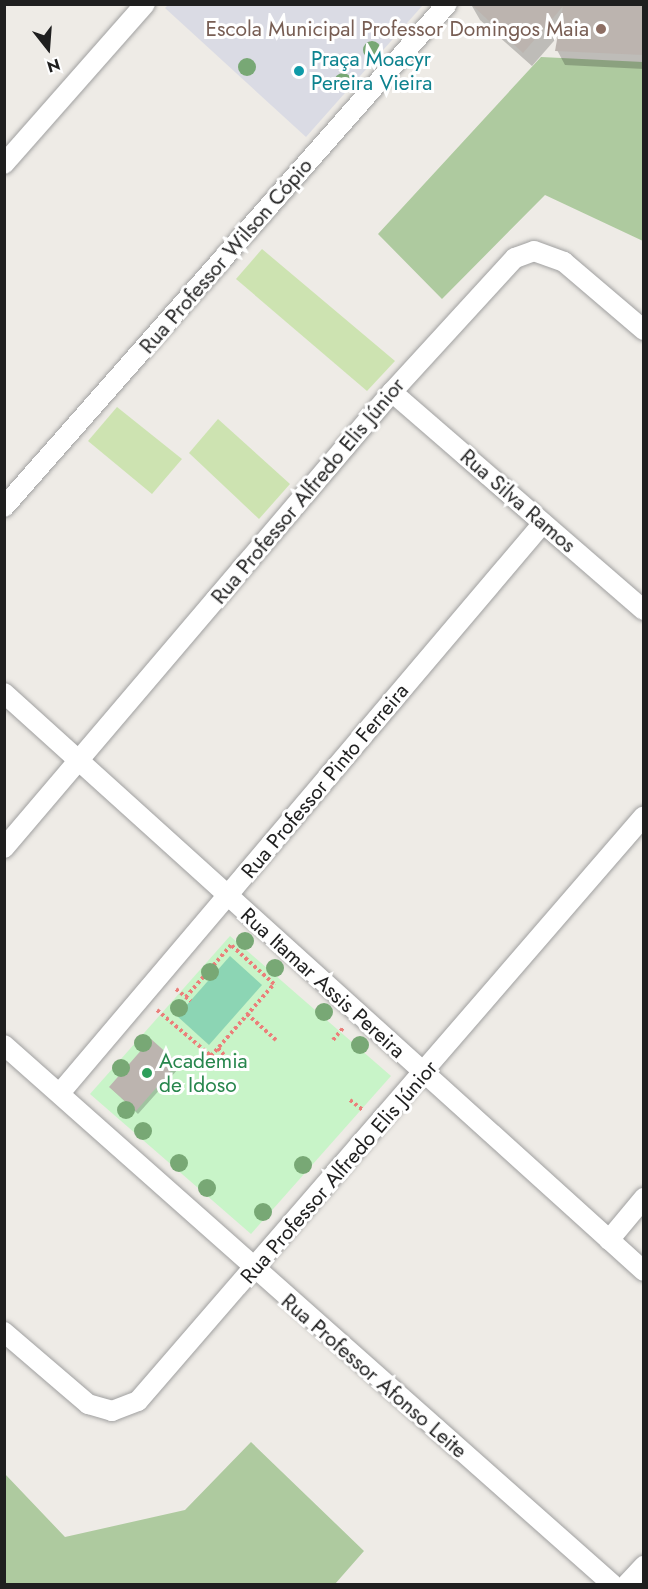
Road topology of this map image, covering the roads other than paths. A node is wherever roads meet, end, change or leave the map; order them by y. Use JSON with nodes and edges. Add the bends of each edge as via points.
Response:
{"nodes":[{"id":1,"x":145,"y":4,"type":"edge"},
{"id":2,"x":447,"y":4,"type":"edge"},
{"id":3,"x":4,"y":164,"type":"edge"},
{"id":4,"x":644,"y":330,"type":"edge"},
{"id":5,"x":392,"y":392,"type":"junction"},
{"id":6,"x":4,"y":507,"type":"edge"},
{"id":7,"x":543,"y":523,"type":"junction"},
{"id":8,"x":644,"y":610,"type":"edge"},
{"id":9,"x":4,"y":693,"type":"edge"},
{"id":10,"x":77,"y":760,"type":"junction"},
{"id":11,"x":644,"y":816,"type":"edge"},
{"id":12,"x":4,"y":848,"type":"edge"},
{"id":13,"x":228,"y":897,"type":"junction"},
{"id":14,"x":4,"y":1045,"type":"edge"},
{"id":15,"x":424,"y":1073,"type":"junction"},
{"id":16,"x":60,"y":1093,"type":"junction"},
{"id":17,"x":644,"y":1198,"type":"edge"},
{"id":18,"x":609,"y":1240,"type":"junction"},
{"id":19,"x":254,"y":1271,"type":"junction"},
{"id":20,"x":644,"y":1271,"type":"edge"},
{"id":21,"x":4,"y":1332,"type":"edge"},
{"id":22,"x":644,"y":1566,"type":"edge"},
{"id":23,"x":612,"y":1584,"type":"edge"},
{"id":24,"x":627,"y":1584,"type":"edge"}],
"edges":[{"from":1,"to":3,"type":"street"},
{"from":2,"to":6,"type":"street","name":"Rua Professor Wilson Cópio"},
{"from":4,"to":5,"type":"street","name":"Rua Professor Alfredo Elis Júnior","via":[[564,262],[534,251],[503,270]]},
{"from":5,"to":7,"type":"street","name":"Rua Silva Ramos"},
{"from":5,"to":10,"type":"street","name":"Rua Professor Alfredo Elis Júnior"},
{"from":7,"to":8,"type":"street","name":"Rua Silva Ramos"},
{"from":7,"to":13,"type":"street","name":"Rua Professor Pinto Ferreira"},
{"from":9,"to":10,"type":"street","name":"Rua Itamar Assis Pereira"},
{"from":10,"to":12,"type":"street","name":"Rua Professor Alfredo Elis Júnior"},
{"from":10,"to":13,"type":"street","name":"Rua Itamar Assis Pereira"},
{"from":11,"to":15,"type":"street","name":"Rua Professor Alfredo Elis Júnior"},
{"from":13,"to":15,"type":"street","name":"Rua Itamar Assis Pereira"},
{"from":13,"to":16,"type":"street","name":"Rua Professor Pinto Ferreira"},
{"from":14,"to":16,"type":"street","name":"Rua Professor Afonso Leite"},
{"from":15,"to":18,"type":"street","name":"Rua Itamar Assis Pereira"},
{"from":15,"to":19,"type":"street","name":"Rua Professor Alfredo Elis Júnior"},
{"from":16,"to":19,"type":"street","name":"Rua Professor Afonso Leite"},
{"from":17,"to":18,"type":"street"},
{"from":18,"to":20,"type":"street","name":"Rua Itamar Assis Pereira"},
{"from":19,"to":21,"type":"street","name":"Rua Professor Alfredo Elis Júnior","via":[[157,1384],[138,1401],[112,1411],[88,1404],[65,1388]]},
{"from":19,"to":23,"type":"street","name":"Rua Professor Afonso Leite"},
{"from":22,"to":24,"type":"street"}]}
